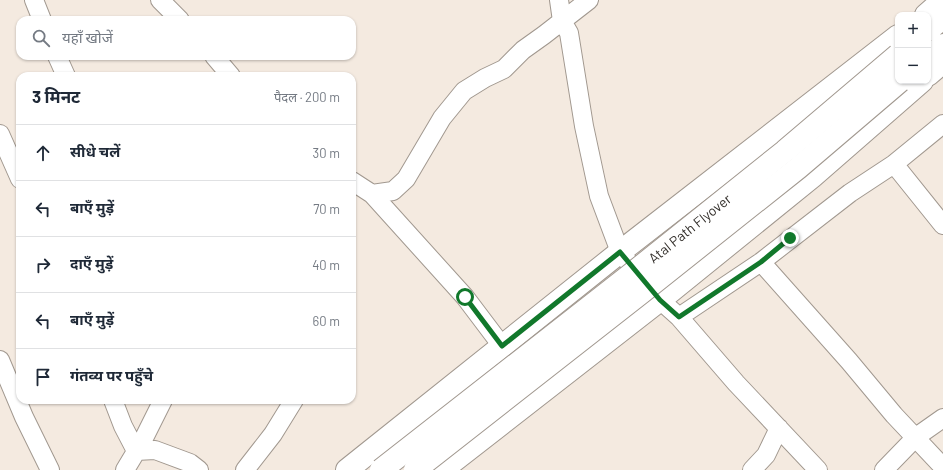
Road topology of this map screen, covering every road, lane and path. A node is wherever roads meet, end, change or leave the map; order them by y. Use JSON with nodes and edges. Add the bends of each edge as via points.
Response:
{"nodes":[{"id":1,"x":34,"y":0,"type":"edge"},
{"id":2,"x":160,"y":0,"type":"edge"},
{"id":3,"x":559,"y":0,"type":"edge"},
{"id":4,"x":589,"y":0,"type":"edge"},
{"id":5,"x":943,"y":7,"type":"edge"},
{"id":6,"x":40,"y":16,"type":"edge"},
{"id":7,"x":176,"y":16,"type":"edge"},
{"id":8,"x":562,"y":21,"type":"junction"},
{"id":9,"x":932,"y":22,"type":"edge"},
{"id":10,"x":895,"y":38,"type":"edge"},
{"id":11,"x":943,"y":45,"type":"edge"},
{"id":12,"x":931,"y":55,"type":"edge"},
{"id":13,"x":895,"y":58,"type":"edge"},
{"id":14,"x":59,"y":60,"type":"edge"},
{"id":15,"x":217,"y":60,"type":"edge"},
{"id":16,"x":943,"y":62,"type":"edge"},
{"id":17,"x":64,"y":72,"type":"edge"},
{"id":18,"x":228,"y":72,"type":"edge"},
{"id":19,"x":931,"y":72,"type":"edge"},
{"id":20,"x":896,"y":84,"type":"edge"},
{"id":21,"x":919,"y":84,"type":"edge"},
{"id":22,"x":943,"y":124,"type":"edge"},
{"id":23,"x":0,"y":134,"type":"edge"},
{"id":24,"x":894,"y":164,"type":"junction"},
{"id":25,"x":14,"y":170,"type":"edge"},
{"id":26,"x":356,"y":184,"type":"edge"},
{"id":27,"x":372,"y":194,"type":"junction"},
{"id":28,"x":943,"y":226,"type":"edge"},
{"id":29,"x":620,"y":252,"type":"junction"},
{"id":30,"x":761,"y":262,"type":"junction"},
{"id":31,"x":660,"y":300,"type":"junction"},
{"id":32,"x":679,"y":317,"type":"junction"},
{"id":33,"x":502,"y":346,"type":"junction"},
{"id":34,"x":0,"y":360,"type":"edge"},
{"id":35,"x":16,"y":398,"type":"edge"},
{"id":36,"x":19,"y":404,"type":"edge"},
{"id":37,"x":115,"y":404,"type":"edge"},
{"id":38,"x":161,"y":404,"type":"edge"},
{"id":39,"x":292,"y":404,"type":"edge"},
{"id":40,"x":943,"y":418,"type":"edge"},
{"id":41,"x":779,"y":428,"type":"junction"},
{"id":42,"x":916,"y":437,"type":"junction"},
{"id":43,"x":136,"y":451,"type":"junction"},
{"id":44,"x":943,"y":467,"type":"edge"},
{"id":45,"x":50,"y":470,"type":"edge"},
{"id":46,"x":125,"y":470,"type":"edge"},
{"id":47,"x":199,"y":470,"type":"edge"},
{"id":48,"x":245,"y":470,"type":"edge"},
{"id":49,"x":347,"y":470,"type":"edge"},
{"id":50,"x":382,"y":470,"type":"edge"},
{"id":51,"x":415,"y":470,"type":"edge"},
{"id":52,"x":442,"y":470,"type":"edge"},
{"id":53,"x":752,"y":470,"type":"edge"},
{"id":54,"x":818,"y":470,"type":"edge"},
{"id":55,"x":884,"y":470,"type":"edge"}],
"edges":[{"from":1,"to":6,"type":"street"},
{"from":2,"to":7,"type":"street"},
{"from":3,"to":8,"type":"street"},
{"from":4,"to":8,"type":"street"},
{"from":5,"to":9,"type":"main road","via":[[934,8]]},
{"from":8,"to":27,"type":"street","via":[[523,50],[504,69],[464,91],[442,118],[406,179],[393,191]]},
{"from":8,"to":29,"type":"street","via":[[569,33],[584,126],[599,196]]},
{"from":10,"to":29,"type":"main road"},
{"from":11,"to":12,"type":"main road"},
{"from":13,"to":50,"type":"main road","name":"Atal Path Flyover","bridge":true,"via":[[654,256]]},
{"from":14,"to":17,"type":"street"},
{"from":15,"to":18,"type":"street"},
{"from":16,"to":19,"type":"main road"},
{"from":20,"to":51,"type":"main road","name":"Atal Path Flyover","bridge":true,"via":[[798,168]]},
{"from":21,"to":31,"type":"main road","via":[[812,177]]},
{"from":22,"to":24,"type":"street"},
{"from":23,"to":25,"type":"street"},
{"from":24,"to":28,"type":"street"},
{"from":24,"to":30,"type":"street","via":[[850,193]]},
{"from":26,"to":27,"type":"street"},
{"from":27,"to":33,"type":"street","via":[[465,297]]},
{"from":29,"to":31,"type":"street"},
{"from":29,"to":33,"type":"main road"},
{"from":30,"to":32,"type":"street"},
{"from":30,"to":42,"type":"street"},
{"from":31,"to":32,"type":"street"},
{"from":31,"to":52,"type":"main road"},
{"from":32,"to":41,"type":"street"},
{"from":33,"to":49,"type":"main road"},
{"from":34,"to":35,"type":"street"},
{"from":36,"to":45,"type":"street"},
{"from":37,"to":43,"type":"street"},
{"from":38,"to":43,"type":"street"},
{"from":39,"to":48,"type":"street","via":[[273,434]]},
{"from":40,"to":42,"type":"street"},
{"from":41,"to":53,"type":"street","via":[[766,455]]},
{"from":41,"to":54,"type":"street"},
{"from":42,"to":44,"type":"street"},
{"from":42,"to":55,"type":"street"},
{"from":43,"to":46,"type":"street"},
{"from":43,"to":47,"type":"street","via":[[155,450],[190,463]]}]}
